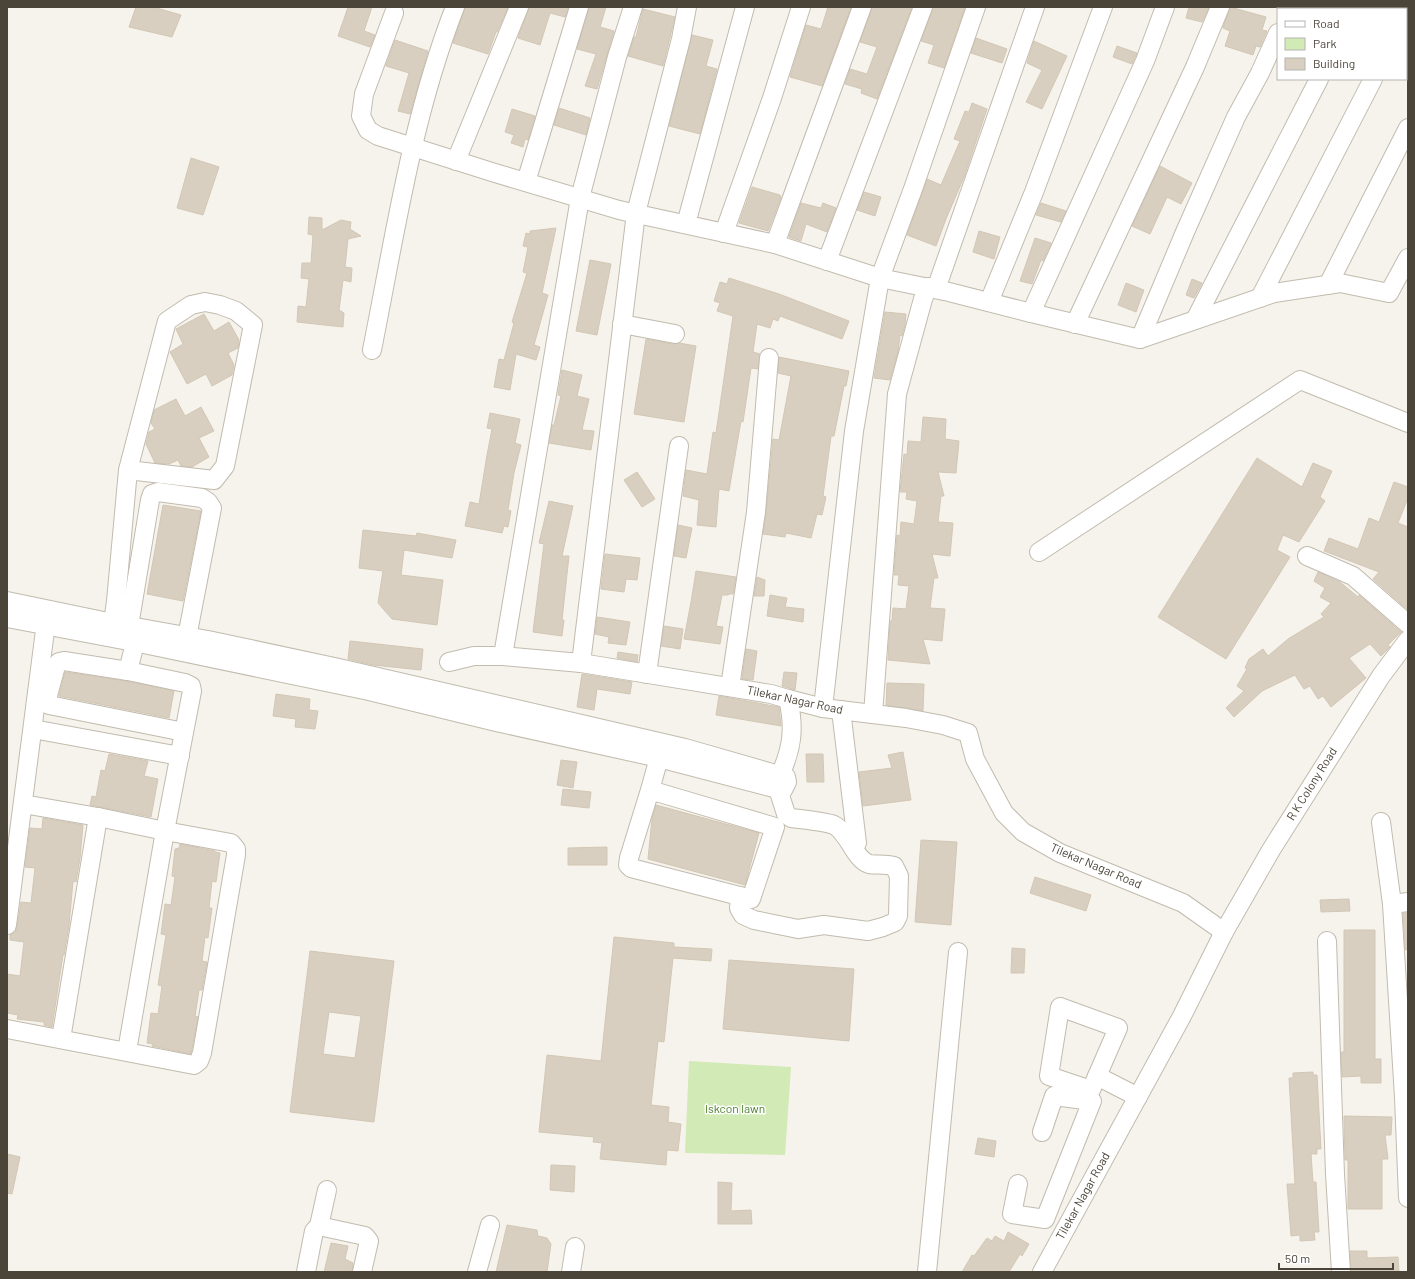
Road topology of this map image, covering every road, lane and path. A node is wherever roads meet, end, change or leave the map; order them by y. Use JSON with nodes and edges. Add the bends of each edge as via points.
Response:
{"nodes":[{"id":1,"x":455,"y":7,"type":"edge"},
{"id":2,"x":519,"y":7,"type":"edge"},
{"id":3,"x":578,"y":7,"type":"edge"},
{"id":4,"x":633,"y":7,"type":"edge"},
{"id":5,"x":687,"y":7,"type":"edge"},
{"id":6,"x":745,"y":7,"type":"edge"},
{"id":7,"x":800,"y":7,"type":"edge"},
{"id":8,"x":862,"y":7,"type":"edge"},
{"id":9,"x":923,"y":7,"type":"edge"},
{"id":10,"x":976,"y":7,"type":"edge"},
{"id":11,"x":1035,"y":7,"type":"edge"},
{"id":12,"x":1103,"y":7,"type":"edge"},
{"id":13,"x":1165,"y":7,"type":"edge"},
{"id":14,"x":1220,"y":7,"type":"edge"},
{"id":15,"x":394,"y":13,"type":"dead end"},
{"id":16,"x":1277,"y":34,"type":"edge"},
{"id":17,"x":1318,"y":80,"type":"edge"},
{"id":18,"x":1373,"y":80,"type":"edge"},
{"id":19,"x":1408,"y":128,"type":"edge"},
{"id":20,"x":412,"y":146,"type":"junction"},
{"id":21,"x":456,"y":161,"type":"junction"},
{"id":22,"x":526,"y":182,"type":"junction"},
{"id":23,"x":580,"y":198,"type":"junction"},
{"id":24,"x":636,"y":213,"type":"junction"},
{"id":25,"x":686,"y":224,"type":"junction"},
{"id":26,"x":724,"y":232,"type":"junction"},
{"id":27,"x":775,"y":244,"type":"junction"},
{"id":28,"x":1408,"y":258,"type":"edge"},
{"id":29,"x":827,"y":261,"type":"junction"},
{"id":30,"x":880,"y":278,"type":"junction"},
{"id":31,"x":1328,"y":285,"type":"junction"},
{"id":32,"x":932,"y":288,"type":"junction"},
{"id":33,"x":1260,"y":298,"type":"junction"},
{"id":34,"x":989,"y":302,"type":"junction"},
{"id":35,"x":1031,"y":313,"type":"junction"},
{"id":36,"x":1194,"y":320,"type":"junction"},
{"id":37,"x":622,"y":324,"type":"junction"},
{"id":38,"x":1075,"y":324,"type":"junction"},
{"id":39,"x":675,"y":334,"type":"dead end"},
{"id":40,"x":1140,"y":339,"type":"junction"},
{"id":41,"x":372,"y":350,"type":"dead end"},
{"id":42,"x":768,"y":358,"type":"dead end"},
{"id":43,"x":1408,"y":423,"type":"edge"},
{"id":44,"x":679,"y":446,"type":"dead end"},
{"id":45,"x":128,"y":470,"type":"junction"},
{"id":46,"x":1039,"y":552,"type":"dead end"},
{"id":47,"x":1307,"y":556,"type":"dead end"},
{"id":48,"x":7,"y":601,"type":"edge"},
{"id":49,"x":47,"y":617,"type":"junction"},
{"id":50,"x":7,"y":618,"type":"edge"},
{"id":51,"x":121,"y":624,"type":"junction"},
{"id":52,"x":1408,"y":624,"type":"edge"},
{"id":53,"x":187,"y":637,"type":"junction"},
{"id":54,"x":1408,"y":640,"type":"edge"},
{"id":55,"x":135,"y":643,"type":"junction"},
{"id":56,"x":503,"y":656,"type":"junction"},
{"id":57,"x":449,"y":662,"type":"dead end"},
{"id":58,"x":581,"y":663,"type":"junction"},
{"id":59,"x":128,"y":671,"type":"junction"},
{"id":60,"x":647,"y":674,"type":"junction"},
{"id":61,"x":730,"y":687,"type":"junction"},
{"id":62,"x":788,"y":700,"type":"junction"},
{"id":63,"x":822,"y":708,"type":"junction"},
{"id":64,"x":841,"y":710,"type":"junction"},
{"id":65,"x":873,"y":714,"type":"junction"},
{"id":66,"x":32,"y":729,"type":"junction"},
{"id":67,"x":184,"y":732,"type":"junction"},
{"id":68,"x":661,"y":750,"type":"junction"},
{"id":69,"x":180,"y":756,"type":"junction"},
{"id":70,"x":779,"y":782,"type":"junction"},
{"id":71,"x":650,"y":790,"type":"junction"},
{"id":72,"x":23,"y":804,"type":"junction"},
{"id":73,"x":98,"y":817,"type":"junction"},
{"id":74,"x":1381,"y":822,"type":"dead end"},
{"id":75,"x":165,"y":831,"type":"junction"},
{"id":76,"x":857,"y":843,"type":"dead end"},
{"id":77,"x":740,"y":896,"type":"junction"},
{"id":78,"x":1400,"y":903,"type":"edge"},
{"id":79,"x":7,"y":926,"type":"edge"},
{"id":80,"x":1224,"y":932,"type":"junction"},
{"id":81,"x":1327,"y":941,"type":"dead end"},
{"id":82,"x":958,"y":952,"type":"dead end"},
{"id":83,"x":7,"y":1029,"type":"edge"},
{"id":84,"x":61,"y":1039,"type":"junction"},
{"id":85,"x":127,"y":1051,"type":"junction"},
{"id":86,"x":1097,"y":1076,"type":"junction"},
{"id":87,"x":1138,"y":1098,"type":"junction"},
{"id":88,"x":1042,"y":1132,"type":"dead end"},
{"id":89,"x":1067,"y":1164,"type":"junction"},
{"id":90,"x":1095,"y":1175,"type":"junction"},
{"id":91,"x":1018,"y":1184,"type":"dead end"},
{"id":92,"x":327,"y":1190,"type":"dead end"},
{"id":93,"x":1408,"y":1198,"type":"edge"},
{"id":94,"x":490,"y":1225,"type":"dead end"},
{"id":95,"x":319,"y":1226,"type":"junction"},
{"id":96,"x":575,"y":1247,"type":"dead end"},
{"id":97,"x":306,"y":1272,"type":"edge"},
{"id":98,"x":362,"y":1272,"type":"edge"},
{"id":99,"x":477,"y":1272,"type":"edge"},
{"id":100,"x":571,"y":1272,"type":"edge"},
{"id":101,"x":927,"y":1272,"type":"edge"},
{"id":102,"x":1042,"y":1272,"type":"edge"},
{"id":103,"x":1341,"y":1272,"type":"edge"}],
"edges":[{"from":1,"to":20,"type":"street","via":[[441,42]]},
{"from":2,"to":21,"type":"street"},
{"from":3,"to":22,"type":"street"},
{"from":4,"to":23,"type":"street","via":[[617,57]]},
{"from":5,"to":24,"type":"street"},
{"from":6,"to":25,"type":"street"},
{"from":7,"to":26,"type":"street","via":[[772,98]]},
{"from":8,"to":27,"type":"street"},
{"from":9,"to":29,"type":"street"},
{"from":10,"to":30,"type":"street"},
{"from":11,"to":32,"type":"street"},
{"from":12,"to":34,"type":"street","via":[[1034,192]]},
{"from":13,"to":35,"type":"street","via":[[1144,61]]},
{"from":14,"to":38,"type":"street","via":[[1195,67]]},
{"from":15,"to":20,"type":"street","via":[[364,94],[361,116],[368,130],[378,136]]},
{"from":16,"to":40,"type":"street","via":[[1233,124]]},
{"from":17,"to":36,"type":"street"},
{"from":18,"to":33,"type":"street"},
{"from":19,"to":31,"type":"street"},
{"from":20,"to":21,"type":"street"},
{"from":20,"to":41,"type":"street"},
{"from":21,"to":22,"type":"street"},
{"from":22,"to":23,"type":"street"},
{"from":23,"to":24,"type":"street"},
{"from":23,"to":56,"type":"street"},
{"from":24,"to":25,"type":"street"},
{"from":24,"to":37,"type":"street"},
{"from":25,"to":26,"type":"street"},
{"from":26,"to":27,"type":"street"},
{"from":27,"to":29,"type":"street"},
{"from":28,"to":31,"type":"street","via":[[1389,293],[1340,283]]},
{"from":29,"to":30,"type":"street"},
{"from":30,"to":32,"type":"street"},
{"from":30,"to":63,"type":"street","via":[[854,431]]},
{"from":31,"to":33,"type":"street","via":[[1274,293]]},
{"from":32,"to":34,"type":"street"},
{"from":32,"to":65,"type":"street","via":[[923,299],[897,394]]},
{"from":33,"to":36,"type":"street"},
{"from":34,"to":35,"type":"street"},
{"from":35,"to":38,"type":"street"},
{"from":36,"to":40,"type":"street"},
{"from":37,"to":39,"type":"street"},
{"from":37,"to":58,"type":"street"},
{"from":38,"to":40,"type":"street"},
{"from":42,"to":61,"type":"street","via":[[756,512]]},
{"from":43,"to":46,"type":"street","via":[[1300,380]]},
{"from":44,"to":60,"type":"street"},
{"from":45,"to":45,"type":"street","via":[[167,321],[191,305],[205,302],[236,311],[253,324],[225,466],[221,472],[214,480]]},
{"from":45,"to":51,"type":"street","via":[[116,601]]},
{"from":47,"to":52,"type":"street","via":[[1353,576]]},
{"from":48,"to":49,"type":"street"},
{"from":49,"to":50,"type":"street"},
{"from":49,"to":51,"type":"street"},
{"from":49,"to":55,"type":"street"},
{"from":49,"to":66,"type":"street"},
{"from":51,"to":53,"type":"street"},
{"from":51,"to":53,"type":"street","via":[[152,494],[158,492],[202,498],[212,508]]},
{"from":53,"to":68,"type":"street","via":[[339,668]]},
{"from":54,"to":80,"type":"street","name":"R K Colony Road","via":[[1381,676],[1271,850]]},
{"from":55,"to":59,"type":"street"},
{"from":55,"to":68,"type":"street","via":[[369,691],[496,722]]},
{"from":56,"to":57,"type":"street","name":"Tilekar Nagar Road","via":[[474,656]]},
{"from":56,"to":58,"type":"street","name":"Tilekar Nagar Road"},
{"from":58,"to":60,"type":"street","name":"Tilekar Nagar Road"},
{"from":59,"to":67,"type":"street","via":[[191,686]]},
{"from":59,"to":67,"type":"street","via":[[58,662],[46,702],[49,705]]},
{"from":60,"to":61,"type":"street","name":"Tilekar Nagar Road"},
{"from":61,"to":62,"type":"street","name":"Tilekar Nagar Road","via":[[771,694]]},
{"from":62,"to":63,"type":"street","name":"Tilekar Nagar Road"},
{"from":62,"to":70,"type":"street","via":[[792,735]]},
{"from":63,"to":64,"type":"street","name":"Tilekar Nagar Road"},
{"from":64,"to":65,"type":"street","name":"Tilekar Nagar Road"},
{"from":64,"to":76,"type":"street"},
{"from":65,"to":80,"type":"street","name":"Tilekar Nagar Road","via":[[943,725],[968,733],[975,759],[1004,813],[1023,832],[1060,853],[1183,903]]},
{"from":66,"to":69,"type":"street"},
{"from":66,"to":72,"type":"street"},
{"from":67,"to":69,"type":"street"},
{"from":68,"to":70,"type":"street"},
{"from":68,"to":71,"type":"street"},
{"from":69,"to":75,"type":"street"},
{"from":70,"to":77,"type":"street","via":[[786,814],[791,818],[834,825],[850,841],[859,856],[869,864],[894,866],[899,876],[898,916],[895,922],[868,931],[824,924],[798,929],[760,922],[743,915],[739,908]]},
{"from":71,"to":77,"type":"street","via":[[629,858],[630,868]]},
{"from":71,"to":77,"type":"street","via":[[775,827],[751,898]]},
{"from":72,"to":73,"type":"street"},
{"from":72,"to":79,"type":"street"},
{"from":73,"to":75,"type":"street"},
{"from":73,"to":84,"type":"street"},
{"from":74,"to":78,"type":"street"},
{"from":75,"to":85,"type":"street"},
{"from":75,"to":85,"type":"street","via":[[231,843],[236,849],[202,1053],[199,1061],[194,1064]]},
{"from":78,"to":93,"type":"street"},
{"from":80,"to":87,"type":"street","name":"Tilekar Nagar Road"},
{"from":81,"to":103,"type":"street"},
{"from":82,"to":101,"type":"street"},
{"from":83,"to":84,"type":"street"},
{"from":84,"to":85,"type":"street"},
{"from":86,"to":86,"type":"street","via":[[1091,1090],[1049,1076],[1060,1008],[1118,1028]]},
{"from":86,"to":87,"type":"street"},
{"from":87,"to":90,"type":"street","name":"Tilekar Nagar Road"},
{"from":88,"to":89,"type":"street","via":[[1054,1096],[1092,1101]]},
{"from":89,"to":90,"type":"street"},
{"from":89,"to":91,"type":"street","via":[[1045,1219],[1012,1214]]},
{"from":90,"to":102,"type":"street","name":"Tilekar Nagar Road"},
{"from":92,"to":95,"type":"street"},
{"from":94,"to":99,"type":"street"},
{"from":95,"to":97,"type":"street","via":[[314,1231]]},
{"from":95,"to":98,"type":"street","via":[[365,1236],[369,1241]]},
{"from":96,"to":100,"type":"street"}]}
